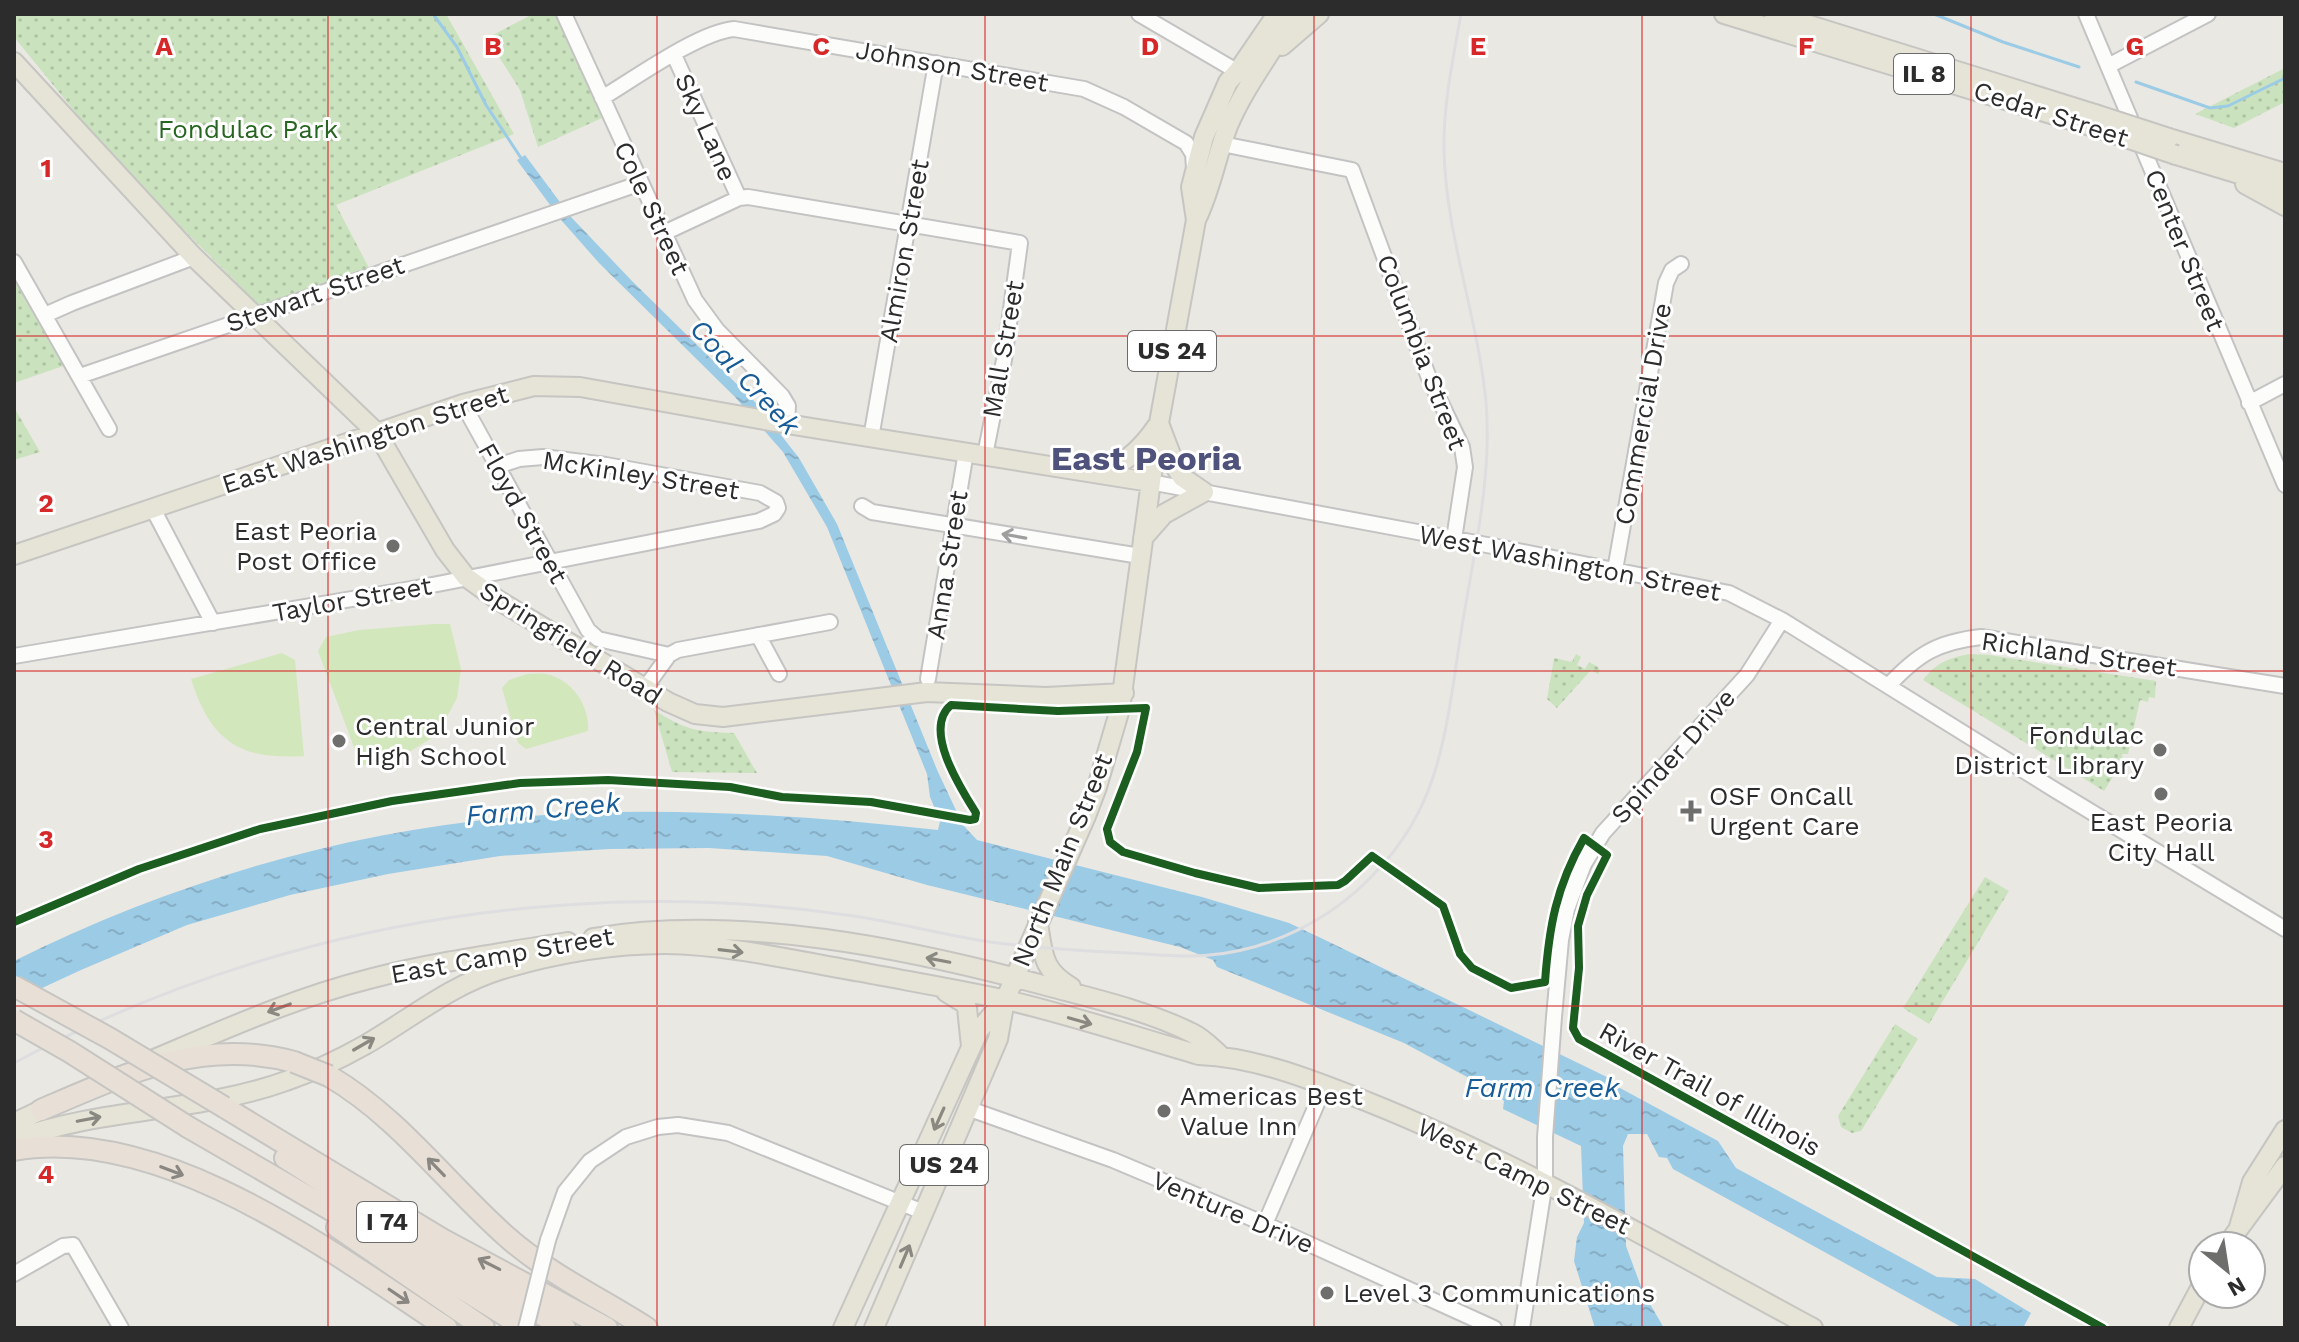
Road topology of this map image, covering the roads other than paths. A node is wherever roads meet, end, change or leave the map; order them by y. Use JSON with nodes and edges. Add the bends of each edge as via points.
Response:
{"nodes":[{"id":1,"x":564,"y":14,"type":"edge"},
{"id":2,"x":1139,"y":14,"type":"edge"},
{"id":3,"x":1277,"y":14,"type":"edge"},
{"id":4,"x":1294,"y":14,"type":"edge"},
{"id":5,"x":1319,"y":14,"type":"edge"},
{"id":6,"x":1724,"y":14,"type":"edge"},
{"id":7,"x":1774,"y":14,"type":"edge"},
{"id":8,"x":2086,"y":14,"type":"edge"},
{"id":9,"x":2208,"y":14,"type":"edge"},
{"id":10,"x":674,"y":55,"type":"junction"},
{"id":11,"x":14,"y":62,"type":"edge"},
{"id":12,"x":1265,"y":62,"type":"junction"},
{"id":13,"x":936,"y":63,"type":"junction"},
{"id":14,"x":2108,"y":66,"type":"junction"},
{"id":15,"x":1245,"y":76,"type":"junction"},
{"id":16,"x":602,"y":98,"type":"junction"},
{"id":17,"x":1212,"y":115,"type":"junction"},
{"id":18,"x":2097,"y":122,"type":"junction"},
{"id":19,"x":1166,"y":131,"type":"junction"},
{"id":20,"x":1222,"y":144,"type":"junction"},
{"id":21,"x":2176,"y":150,"type":"junction"},
{"id":22,"x":2214,"y":152,"type":"junction"},
{"id":23,"x":2285,"y":163,"type":"edge"},
{"id":24,"x":1194,"y":173,"type":"junction"},
{"id":25,"x":2285,"y":173,"type":"edge"},
{"id":26,"x":641,"y":183,"type":"junction"},
{"id":27,"x":2285,"y":188,"type":"edge"},
{"id":28,"x":739,"y":198,"type":"junction"},
{"id":29,"x":2285,"y":206,"type":"edge"},
{"id":30,"x":1196,"y":220,"type":"junction"},
{"id":31,"x":909,"y":224,"type":"junction"},
{"id":32,"x":664,"y":233,"type":"junction"},
{"id":33,"x":194,"y":257,"type":"junction"},
{"id":34,"x":14,"y":262,"type":"edge"},
{"id":35,"x":1681,"y":264,"type":"dead end"},
{"id":36,"x":45,"y":315,"type":"junction"},
{"id":37,"x":253,"y":315,"type":"junction"},
{"id":38,"x":80,"y":376,"type":"junction"},
{"id":39,"x":2285,"y":384,"type":"edge"},
{"id":40,"x":2249,"y":403,"type":"junction"},
{"id":41,"x":463,"y":404,"type":"junction"},
{"id":42,"x":770,"y":421,"type":"junction"},
{"id":43,"x":1159,"y":423,"type":"junction"},
{"id":44,"x":109,"y":429,"type":"dead end"},
{"id":45,"x":377,"y":433,"type":"junction"},
{"id":46,"x":871,"y":438,"type":"junction"},
{"id":47,"x":966,"y":452,"type":"junction"},
{"id":48,"x":985,"y":455,"type":"junction"},
{"id":49,"x":498,"y":466,"type":"junction"},
{"id":50,"x":1098,"y":473,"type":"junction"},
{"id":51,"x":1150,"y":482,"type":"junction"},
{"id":52,"x":2285,"y":485,"type":"edge"},
{"id":53,"x":1204,"y":492,"type":"junction"},
{"id":54,"x":862,"y":506,"type":"dead end"},
{"id":55,"x":152,"y":507,"type":"junction"},
{"id":56,"x":778,"y":508,"type":"joint"},
{"id":57,"x":953,"y":525,"type":"junction"},
{"id":58,"x":1454,"y":539,"type":"junction"},
{"id":59,"x":1142,"y":548,"type":"junction"},
{"id":60,"x":14,"y":555,"type":"edge"},
{"id":61,"x":551,"y":563,"type":"junction"},
{"id":62,"x":1615,"y":570,"type":"junction"},
{"id":63,"x":469,"y":579,"type":"junction"},
{"id":64,"x":1782,"y":620,"type":"junction"},
{"id":65,"x":830,"y":622,"type":"dead end"},
{"id":66,"x":213,"y":623,"type":"junction"},
{"id":67,"x":758,"y":635,"type":"junction"},
{"id":68,"x":669,"y":655,"type":"junction"},
{"id":69,"x":14,"y":656,"type":"edge"},
{"id":70,"x":779,"y":674,"type":"dead end"},
{"id":71,"x":928,"y":679,"type":"dead end"},
{"id":72,"x":1888,"y":686,"type":"junction"},
{"id":73,"x":2285,"y":686,"type":"edge"},
{"id":74,"x":645,"y":688,"type":"junction"},
{"id":75,"x":1124,"y":693,"type":"junction"},
{"id":76,"x":1038,"y":923,"type":"junction"},
{"id":77,"x":2285,"y":929,"type":"edge"},
{"id":78,"x":1014,"y":977,"type":"junction"},
{"id":79,"x":933,"y":984,"type":"junction"},
{"id":80,"x":14,"y":986,"type":"edge"},
{"id":81,"x":14,"y":993,"type":"edge"},
{"id":82,"x":1085,"y":996,"type":"junction"},
{"id":83,"x":1005,"y":1000,"type":"junction"},
{"id":84,"x":14,"y":1020,"type":"edge"},
{"id":85,"x":971,"y":1047,"type":"junction"},
{"id":86,"x":1221,"y":1056,"type":"junction"},
{"id":87,"x":1325,"y":1085,"type":"junction"},
{"id":88,"x":967,"y":1108,"type":"junction"},
{"id":89,"x":41,"y":1110,"type":"junction"},
{"id":90,"x":217,"y":1110,"type":"junction"},
{"id":91,"x":14,"y":1123,"type":"edge"},
{"id":92,"x":2285,"y":1130,"type":"edge"},
{"id":93,"x":14,"y":1140,"type":"edge"},
{"id":94,"x":2285,"y":1148,"type":"edge"},
{"id":95,"x":14,"y":1150,"type":"edge"},
{"id":96,"x":2285,"y":1166,"type":"edge"},
{"id":97,"x":279,"y":1178,"type":"junction"},
{"id":98,"x":1545,"y":1182,"type":"junction"},
{"id":99,"x":2268,"y":1190,"type":"junction"},
{"id":100,"x":902,"y":1202,"type":"junction"},
{"id":101,"x":923,"y":1212,"type":"junction"},
{"id":102,"x":1265,"y":1224,"type":"junction"},
{"id":103,"x":2239,"y":1227,"type":"junction"},
{"id":104,"x":2237,"y":1230,"type":"edge"},
{"id":105,"x":14,"y":1274,"type":"edge"},
{"id":106,"x":2189,"y":1310,"type":"edge"},
{"id":107,"x":121,"y":1328,"type":"edge"},
{"id":108,"x":447,"y":1328,"type":"edge"},
{"id":109,"x":484,"y":1328,"type":"edge"},
{"id":110,"x":526,"y":1328,"type":"edge"},
{"id":111,"x":565,"y":1328,"type":"edge"},
{"id":112,"x":607,"y":1328,"type":"edge"},
{"id":113,"x":647,"y":1328,"type":"edge"},
{"id":114,"x":843,"y":1328,"type":"edge"},
{"id":115,"x":874,"y":1328,"type":"edge"},
{"id":116,"x":1494,"y":1328,"type":"edge"},
{"id":117,"x":1522,"y":1328,"type":"edge"},
{"id":118,"x":1813,"y":1328,"type":"edge"},
{"id":119,"x":2179,"y":1328,"type":"edge"}],
"edges":[{"from":1,"to":16,"type":"street","name":"Cole Street"},
{"from":2,"to":15,"type":"street"},
{"from":3,"to":15,"type":"main road","number":"US 24"},
{"from":4,"to":12,"type":"main road"},
{"from":5,"to":12,"type":"main road"},
{"from":6,"to":18,"type":"main road","name":"Cedar Street","number":"IL 8"},
{"from":7,"to":18,"type":"main road","name":"Cedar Street","number":"IL 8"},
{"from":8,"to":14,"type":"street","name":"Center Street"},
{"from":9,"to":14,"type":"street"},
{"from":10,"to":13,"type":"street","name":"Johnson Street","via":[[709,35],[734,29]]},
{"from":10,"to":16,"type":"street","name":"Johnson Street"},
{"from":10,"to":28,"type":"street","name":"Sky Lane"},
{"from":11,"to":33,"type":"main road","name":"Springfield Road"},
{"from":12,"to":15,"type":"main road","number":"US 24"},
{"from":13,"to":19,"type":"street","name":"Johnson Street","via":[[1084,89]]},
{"from":13,"to":31,"type":"street","name":"Almiron Street"},
{"from":14,"to":40,"type":"street","name":"Center Street"},
{"from":15,"to":17,"type":"main road","number":"US 24","via":[[1228,82]]},
{"from":15,"to":20,"type":"main road","number":"US 24"},
{"from":16,"to":26,"type":"street","name":"Cole Street"},
{"from":17,"to":19,"type":"street","via":[[1192,136]]},
{"from":17,"to":24,"type":"main road","number":"US 24"},
{"from":18,"to":21,"type":"main road","name":"Cedar Street","number":"IL 8","bridge":true},
{"from":19,"to":24,"type":"street","name":"Johnson Street","via":[[1188,145]]},
{"from":20,"to":30,"type":"main road","number":"US 24"},
{"from":20,"to":58,"type":"street","name":"Columbia Street","via":[[1352,170],[1429,378],[1462,447],[1465,467]]},
{"from":21,"to":22,"type":"main road","name":"Cedar Street","number":"IL 8"},
{"from":21,"to":27,"type":"main road","name":"Cedar Street","number":"IL 8"},
{"from":21,"to":29,"type":"main road"},
{"from":22,"to":23,"type":"main road"},
{"from":22,"to":25,"type":"main road","name":"Cedar Street","number":"IL 8"},
{"from":24,"to":30,"type":"main road","number":"US 24"},
{"from":26,"to":32,"type":"street","name":"Cole Street"},
{"from":26,"to":37,"type":"street","name":"Stewart Street"},
{"from":28,"to":31,"type":"street"},
{"from":28,"to":32,"type":"street"},
{"from":30,"to":43,"type":"main road","number":"US 24"},
{"from":31,"to":46,"type":"street","name":"Almiron Street"},
{"from":31,"to":48,"type":"street","name":"Mall Street","via":[[1020,243]]},
{"from":32,"to":42,"type":"street","name":"Cole Street","via":[[702,312],[788,406]]},
{"from":33,"to":36,"type":"street"},
{"from":33,"to":37,"type":"main road","name":"Springfield Road"},
{"from":34,"to":36,"type":"street"},
{"from":35,"to":62,"type":"street","name":"Commercial Drive","via":[[1666,283]]},
{"from":36,"to":38,"type":"street"},
{"from":37,"to":38,"type":"street","name":"Stewart Street"},
{"from":37,"to":45,"type":"main road","name":"Springfield Road"},
{"from":38,"to":44,"type":"street"},
{"from":39,"to":40,"type":"street"},
{"from":40,"to":52,"type":"street","name":"Center Street"},
{"from":41,"to":42,"type":"main road","name":"East Washington Street","via":[[554,385]]},
{"from":41,"to":45,"type":"main road","name":"East Washington Street"},
{"from":41,"to":49,"type":"street","name":"Floyd Street"},
{"from":42,"to":46,"type":"main road","name":"East Washington Street"},
{"from":43,"to":50,"type":"main road","via":[[1128,459]]},
{"from":43,"to":51,"type":"main road","number":"US 24"},
{"from":43,"to":53,"type":"main road","via":[[1176,468]]},
{"from":45,"to":55,"type":"main road","name":"East Washington Street"},
{"from":45,"to":63,"type":"main road","name":"Springfield Road","via":[[443,548]]},
{"from":46,"to":47,"type":"main road","name":"East Washington Street"},
{"from":47,"to":48,"type":"main road","name":"East Washington Street"},
{"from":47,"to":57,"type":"street","name":"Anna Street"},
{"from":48,"to":50,"type":"main road","name":"East Washington Street"},
{"from":49,"to":56,"type":"street","name":"McKinley Street","via":[[543,457],[593,463],[760,493]]},
{"from":49,"to":61,"type":"street","name":"Floyd Street"},
{"from":50,"to":51,"type":"main road","name":"East Washington Street"},
{"from":51,"to":53,"type":"street","name":"West Washington Street"},
{"from":51,"to":59,"type":"main road","name":"North Main Street","number":"US 24"},
{"from":53,"to":58,"type":"street","name":"West Washington Street"},
{"from":53,"to":59,"type":"main road","via":[[1164,514]]},
{"from":54,"to":57,"type":"street"},
{"from":55,"to":60,"type":"main road","name":"East Washington Street"},
{"from":55,"to":66,"type":"street"},
{"from":56,"to":61,"type":"street","name":"Taylor Street","via":[[759,521]]},
{"from":59,"to":57,"type":"street","one_way":true},
{"from":57,"to":71,"type":"street","name":"Anna Street"},
{"from":58,"to":62,"type":"street","name":"West Washington Street"},
{"from":59,"to":75,"type":"main road","name":"North Main Street","number":"US 24"},
{"from":61,"to":63,"type":"street","name":"Taylor Street"},
{"from":61,"to":68,"type":"street","name":"Floyd Street","via":[[593,635]]},
{"from":62,"to":64,"type":"street","name":"West Washington Street","via":[[1729,593]]},
{"from":63,"to":66,"type":"street","name":"Taylor Street"},
{"from":63,"to":74,"type":"main road","name":"Springfield Road"},
{"from":64,"to":72,"type":"street","name":"West Washington Street"},
{"from":64,"to":98,"type":"street","name":"Spinder Drive","via":[[1747,675],[1616,818],[1584,864],[1561,940]]},
{"from":65,"to":67,"type":"street"},
{"from":66,"to":69,"type":"street","name":"Taylor Street"},
{"from":67,"to":68,"type":"street"},
{"from":67,"to":70,"type":"street"},
{"from":68,"to":74,"type":"street"},
{"from":72,"to":73,"type":"street","name":"Richland Street","via":[[1940,644],[1981,637]]},
{"from":72,"to":77,"type":"street","name":"West Washington Street"},
{"from":74,"to":75,"type":"main road","name":"Springfield Road","via":[[685,711],[723,717],[899,694]]},
{"from":75,"to":76,"type":"main road","name":"North Main Street","number":"US 24","via":[[1097,787]]},
{"from":76,"to":78,"type":"main road","name":"North Main Street","number":"US 24"},
{"from":76,"to":82,"type":"main road","via":[[1048,968]]},
{"from":78,"to":82,"type":"main road","name":"West Camp Street"},
{"from":78,"to":83,"type":"main road","name":"North Main Street","number":"US 24"},
{"from":78,"to":89,"type":"main road","name":"East Camp Street","one_way":true,"via":[[887,950],[782,936],[685,929],[616,934],[408,969],[319,993]]},
{"from":79,"to":83,"type":"main road","name":"East Camp Street"},
{"from":79,"to":85,"type":"main road","via":[[964,1003],[970,1015]]},
{"from":93,"to":79,"type":"main road","name":"East Camp Street","one_way":true,"via":[[93,1118],[200,1103],[287,1081],[366,1044],[475,979],[576,952],[687,945]]},
{"from":80,"to":90,"type":"highway","bridge":true,"via":[[109,1038]]},
{"from":81,"to":90,"type":"highway","number":"I 74"},
{"from":82,"to":86,"type":"main road","name":"West Camp Street","via":[[1195,1034]]},
{"from":83,"to":85,"type":"main road","name":"North Main Street","number":"US 24"},
{"from":83,"to":86,"type":"main road","name":"West Camp Street","one_way":true,"via":[[1199,1055]]},
{"from":83,"to":88,"type":"main road","name":"North Main Street","number":"US 24","via":[[998,1039]]},
{"from":84,"to":97,"type":"highway","number":"I 74","bridge":true},
{"from":85,"to":100,"type":"main road","name":"North Main Street","number":"US 24","one_way":true},
{"from":86,"to":87,"type":"main road","name":"West Camp Street"},
{"from":87,"to":98,"type":"main road","name":"West Camp Street"},
{"from":87,"to":102,"type":"street"},
{"from":88,"to":101,"type":"main road","name":"North Main Street","number":"US 24"},
{"from":88,"to":102,"type":"street","name":"Venture Drive","via":[[1113,1160]]},
{"from":89,"to":91,"type":"main road","name":"East Camp Street"},
{"from":113,"to":89,"type":"highway","one_way":true,"bridge":true,"via":[[516,1244],[358,1094],[294,1062],[241,1052],[186,1057]]},
{"from":90,"to":111,"type":"highway","number":"I 74","via":[[438,1255]]},
{"from":112,"to":90,"type":"highway","one_way":true},
{"from":92,"to":103,"type":"main road","via":[[2252,1182]]},
{"from":94,"to":99,"type":"main road"},
{"from":95,"to":108,"type":"highway","one_way":true,"via":[[100,1149],[182,1175],[299,1232]]},
{"from":96,"to":99,"type":"main road"},
{"from":97,"to":109,"type":"highway","via":[[300,1200]]},
{"from":97,"to":110,"type":"highway","number":"I 74"},
{"from":98,"to":117,"type":"street","name":"Spinder Drive"},
{"from":98,"to":118,"type":"main road","name":"West Camp Street"},
{"from":99,"to":103,"type":"main road"},
{"from":100,"to":101,"type":"street"},
{"from":100,"to":110,"type":"street","bridge":true,"via":[[728,1133],[689,1125],[626,1137],[590,1161],[565,1192]]},
{"from":100,"to":114,"type":"main road","name":"North Main Street","number":"US 24"},
{"from":115,"to":101,"type":"main road","name":"North Main Street","number":"US 24","one_way":true},
{"from":102,"to":116,"type":"street","name":"Venture Drive"},
{"from":103,"to":104,"type":"main road"},
{"from":105,"to":107,"type":"street","via":[[73,1245]]},
{"from":106,"to":119,"type":"main road"}]}
